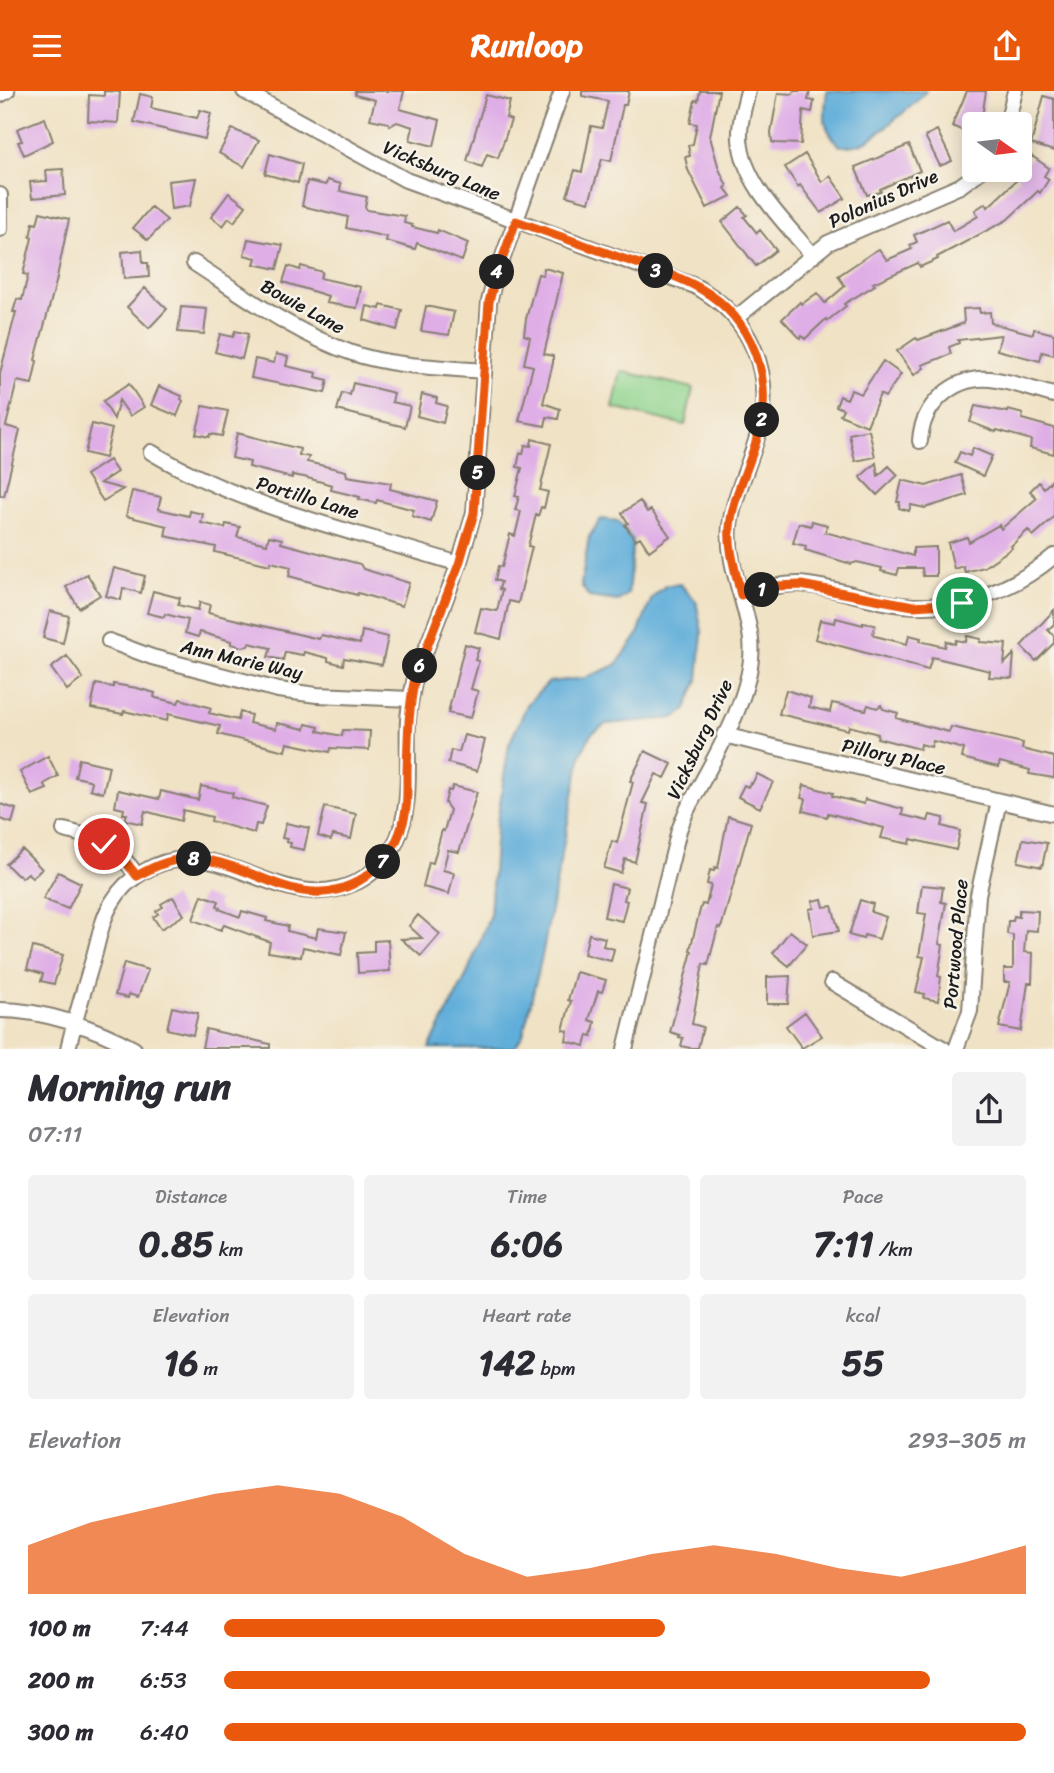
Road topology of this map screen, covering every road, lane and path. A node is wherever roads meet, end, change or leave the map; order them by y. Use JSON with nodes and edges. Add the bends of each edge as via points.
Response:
{"nodes":[{"id":1,"x":7,"y":91,"type":"edge"},
{"id":2,"x":244,"y":91,"type":"edge"},
{"id":3,"x":562,"y":91,"type":"edge"},
{"id":4,"x":748,"y":91,"type":"edge"},
{"id":5,"x":1014,"y":91,"type":"edge"},
{"id":6,"x":0,"y":96,"type":"edge"},
{"id":7,"x":1010,"y":112,"type":"edge"},
{"id":8,"x":966,"y":182,"type":"edge"},
{"id":9,"x":0,"y":195,"type":"edge"},
{"id":10,"x":516,"y":221,"type":"junction"},
{"id":11,"x":0,"y":229,"type":"edge"},
{"id":12,"x":813,"y":256,"type":"junction"},
{"id":13,"x":194,"y":263,"type":"dead end"},
{"id":14,"x":736,"y":318,"type":"junction"},
{"id":15,"x":484,"y":371,"type":"junction"},
{"id":16,"x":1054,"y":395,"type":"edge"},
{"id":17,"x":920,"y":441,"type":"dead end"},
{"id":18,"x":151,"y":453,"type":"dead end"},
{"id":19,"x":1054,"y":556,"type":"edge"},
{"id":20,"x":459,"y":564,"type":"junction"},
{"id":21,"x":741,"y":595,"type":"junction"},
{"id":22,"x":109,"y":641,"type":"dead end"},
{"id":23,"x":411,"y":699,"type":"junction"},
{"id":24,"x":724,"y":736,"type":"junction"},
{"id":25,"x":999,"y":801,"type":"junction"},
{"id":26,"x":1054,"y":814,"type":"edge"},
{"id":27,"x":64,"y":830,"type":"dead end"},
{"id":28,"x":137,"y":876,"type":"junction"},
{"id":29,"x":832,"y":982,"type":"dead end"},
{"id":30,"x":0,"y":1010,"type":"edge"},
{"id":31,"x":74,"y":1024,"type":"junction"},
{"id":32,"x":68,"y":1048,"type":"edge"},
{"id":33,"x":134,"y":1048,"type":"edge"},
{"id":34,"x":625,"y":1048,"type":"edge"},
{"id":35,"x":944,"y":1048,"type":"edge"},
{"id":36,"x":956,"y":1048,"type":"edge"}],
"edges":[{"from":1,"to":6,"type":"street"},
{"from":2,"to":10,"type":"street","name":"Vicksburg Lane","via":[[406,180]]},
{"from":3,"to":10,"type":"street"},
{"from":4,"to":12,"type":"street","via":[[740,126],[745,165],[757,188]]},
{"from":5,"to":7,"type":"street"},
{"from":8,"to":12,"type":"street","name":"Polonius Drive","via":[[840,236]]},
{"from":9,"to":11,"type":"street"},
{"from":10,"to":14,"type":"street","name":"Vicksburg Drive","via":[[695,286]]},
{"from":10,"to":15,"type":"street","via":[[492,289]]},
{"from":12,"to":14,"type":"street","name":"Polonius Drive"},
{"from":13,"to":15,"type":"street","name":"Bowie Lane","via":[[295,328],[340,349],[396,363]]},
{"from":14,"to":21,"type":"street","name":"Vicksburg Drive","via":[[757,356],[764,394],[758,437],[734,502],[730,527]]},
{"from":15,"to":20,"type":"street","via":[[475,506]]},
{"from":16,"to":17,"type":"street","via":[[991,379],[962,383],[937,399],[925,419]]},
{"from":18,"to":20,"type":"street","name":"Portillo Lane","via":[[250,499]]},
{"from":19,"to":21,"type":"street","via":[[1009,587],[950,605],[901,605],[801,585]]},
{"from":20,"to":23,"type":"street"},
{"from":21,"to":24,"type":"street","name":"Vicksburg Drive","via":[[751,637],[750,674]]},
{"from":22,"to":23,"type":"street","name":"Ann Marie Way","via":[[164,661],[278,690]]},
{"from":23,"to":28,"type":"street","via":[[402,828],[387,857],[363,879],[339,889],[307,892],[192,859],[160,864]]},
{"from":24,"to":25,"type":"street","name":"Pillory Place"},
{"from":24,"to":34,"type":"street","name":"Vicksburg Drive","via":[[679,830]]},
{"from":25,"to":26,"type":"street","name":"Pillory Place"},
{"from":25,"to":36,"type":"street","name":"Portwood Place","via":[[978,895],[970,1011]]},
{"from":27,"to":28,"type":"street","via":[[111,848]]},
{"from":28,"to":31,"type":"street","via":[[115,898],[106,915]]},
{"from":29,"to":35,"type":"street"},
{"from":30,"to":31,"type":"street","via":[[30,1012]]},
{"from":31,"to":32,"type":"street"},
{"from":31,"to":33,"type":"street"}]}
